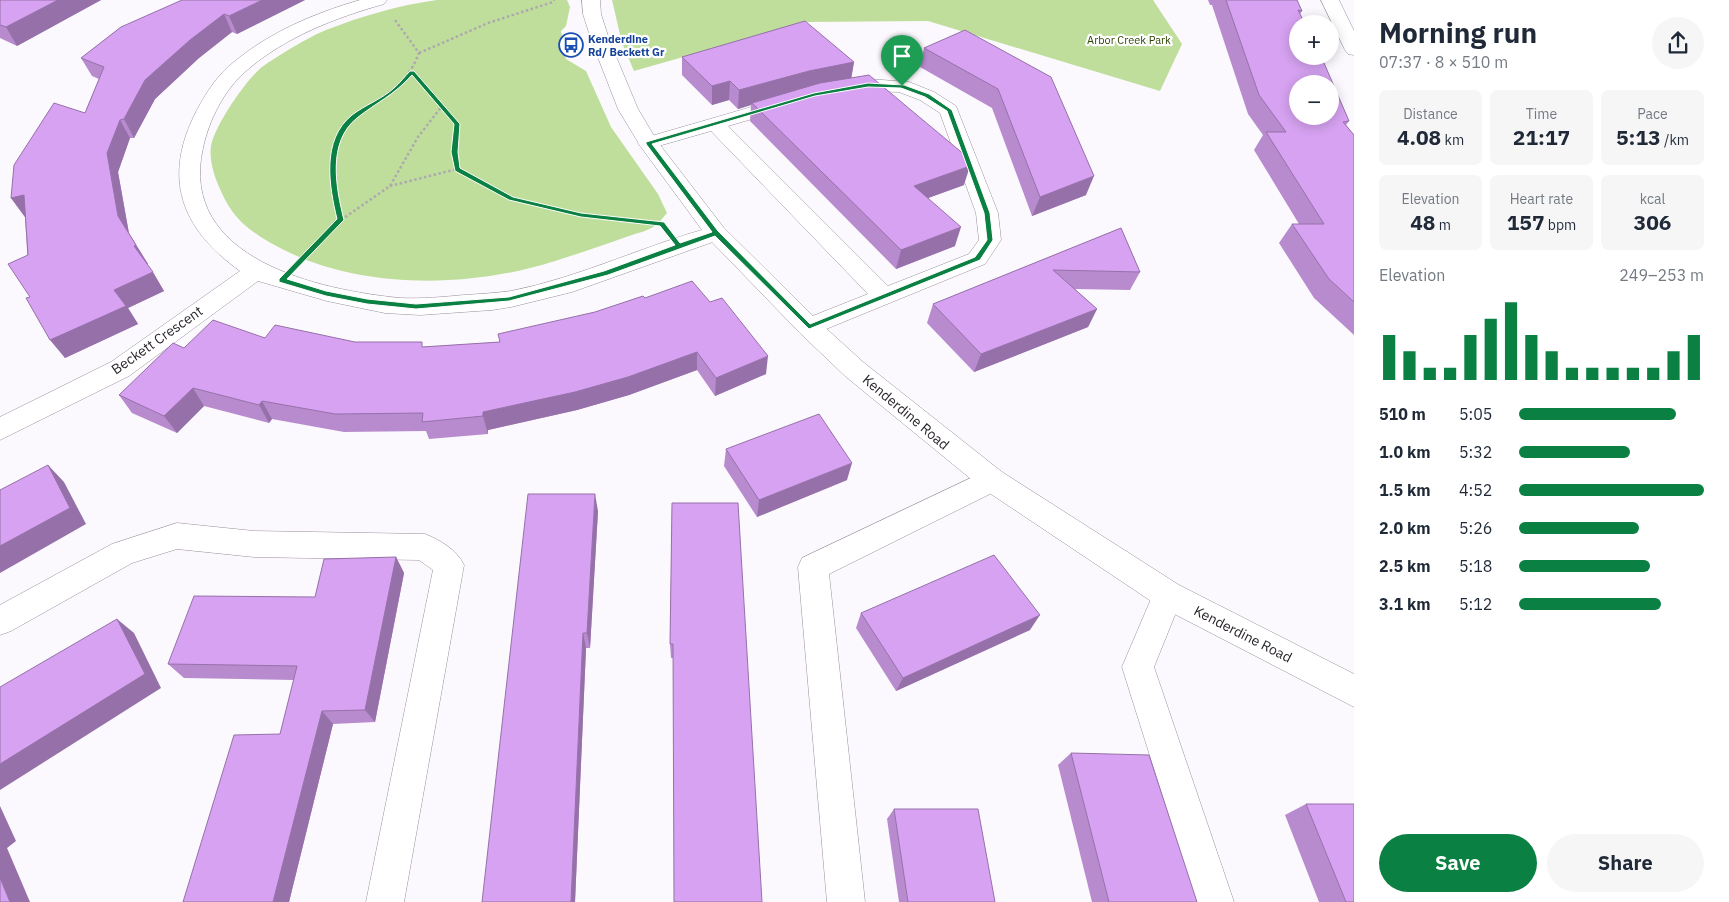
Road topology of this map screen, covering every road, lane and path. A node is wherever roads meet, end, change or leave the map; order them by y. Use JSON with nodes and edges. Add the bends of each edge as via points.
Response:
{"nodes":[{"id":1,"x":378,"y":0,"type":"edge"},
{"id":2,"x":554,"y":0,"type":"edge"},
{"id":3,"x":591,"y":0,"type":"edge"},
{"id":4,"x":1330,"y":0,"type":"edge"},
{"id":5,"x":353,"y":3,"type":"edge"},
{"id":6,"x":392,"y":17,"type":"dead end"},
{"id":7,"x":1354,"y":50,"type":"edge"},
{"id":8,"x":419,"y":53,"type":"junction"},
{"id":9,"x":412,"y":72,"type":"junction"},
{"id":10,"x":880,"y":85,"type":"junction"},
{"id":11,"x":442,"y":106,"type":"junction"},
{"id":12,"x":908,"y":109,"type":"edge"},
{"id":13,"x":716,"y":125,"type":"junction"},
{"id":14,"x":937,"y":132,"type":"edge"},
{"id":15,"x":648,"y":143,"type":"junction"},
{"id":16,"x":966,"y":155,"type":"junction"},
{"id":17,"x":457,"y":169,"type":"junction"},
{"id":18,"x":390,"y":186,"type":"junction"},
{"id":19,"x":341,"y":220,"type":"junction"},
{"id":20,"x":716,"y":233,"type":"junction"},
{"id":21,"x":679,"y":246,"type":"junction"},
{"id":22,"x":256,"y":270,"type":"junction"},
{"id":23,"x":282,"y":280,"type":"junction"},
{"id":24,"x":884,"y":296,"type":"junction"},
{"id":25,"x":809,"y":327,"type":"junction"},
{"id":26,"x":0,"y":429,"type":"edge"},
{"id":27,"x":992,"y":480,"type":"junction"},
{"id":28,"x":1168,"y":596,"type":"junction"},
{"id":29,"x":0,"y":621,"type":"edge"},
{"id":30,"x":1354,"y":690,"type":"edge"},
{"id":31,"x":385,"y":902,"type":"edge"},
{"id":32,"x":846,"y":902,"type":"edge"},
{"id":33,"x":1215,"y":902,"type":"edge"}],
"edges":[{"from":1,"to":5,"type":"street"},
{"from":2,"to":8,"type":"path","via":[[458,35]]},
{"from":3,"to":15,"type":"street","name":"Kenderdine Road","via":[[601,42],[628,109]]},
{"from":4,"to":7,"type":"street"},
{"from":5,"to":22,"type":"street","via":[[273,43],[238,67],[202,118],[190,152],[188,176],[192,199],[203,222],[218,241]]},
{"from":6,"to":8,"type":"path"},
{"from":8,"to":9,"type":"path"},
{"from":9,"to":11,"type":"path"},
{"from":9,"to":19,"type":"path","via":[[396,90],[354,117],[342,130],[336,144],[333,176]]},
{"from":10,"to":12,"type":"street"},
{"from":10,"to":13,"type":"street","via":[[814,95]]},
{"from":10,"to":16,"type":"street","via":[[902,86],[949,110]]},
{"from":11,"to":17,"type":"path","via":[[457,124],[454,152]]},
{"from":11,"to":18,"type":"path","via":[[418,137]]},
{"from":13,"to":15,"type":"street"},
{"from":13,"to":24,"type":"street"},
{"from":14,"to":16,"type":"street"},
{"from":15,"to":20,"type":"street","name":"Kenderdine Road"},
{"from":16,"to":24,"type":"street","via":[[987,213],[990,240],[977,258]]},
{"from":17,"to":18,"type":"path"},
{"from":17,"to":21,"type":"path","via":[[511,199],[581,215],[662,224]]},
{"from":18,"to":19,"type":"path"},
{"from":19,"to":23,"type":"path"},
{"from":20,"to":21,"type":"street"},
{"from":20,"to":25,"type":"street","name":"Kenderdine Road"},
{"from":21,"to":23,"type":"street","via":[[552,289],[509,299],[465,303],[416,307],[367,301]]},
{"from":22,"to":23,"type":"street"},
{"from":22,"to":26,"type":"street","name":"Beckett Crescent","via":[[120,368]]},
{"from":24,"to":25,"type":"street"},
{"from":25,"to":27,"type":"street","name":"Kenderdine Road","via":[[869,381]]},
{"from":27,"to":28,"type":"street","name":"Kenderdine Road"},
{"from":27,"to":32,"type":"street","via":[[813,567]]},
{"from":28,"to":30,"type":"street","name":"Kenderdine Road"},
{"from":28,"to":33,"type":"street","via":[[1138,667]]},
{"from":29,"to":31,"type":"street","via":[[123,553],[178,536],[254,544],[425,548],[449,565]]}]}
